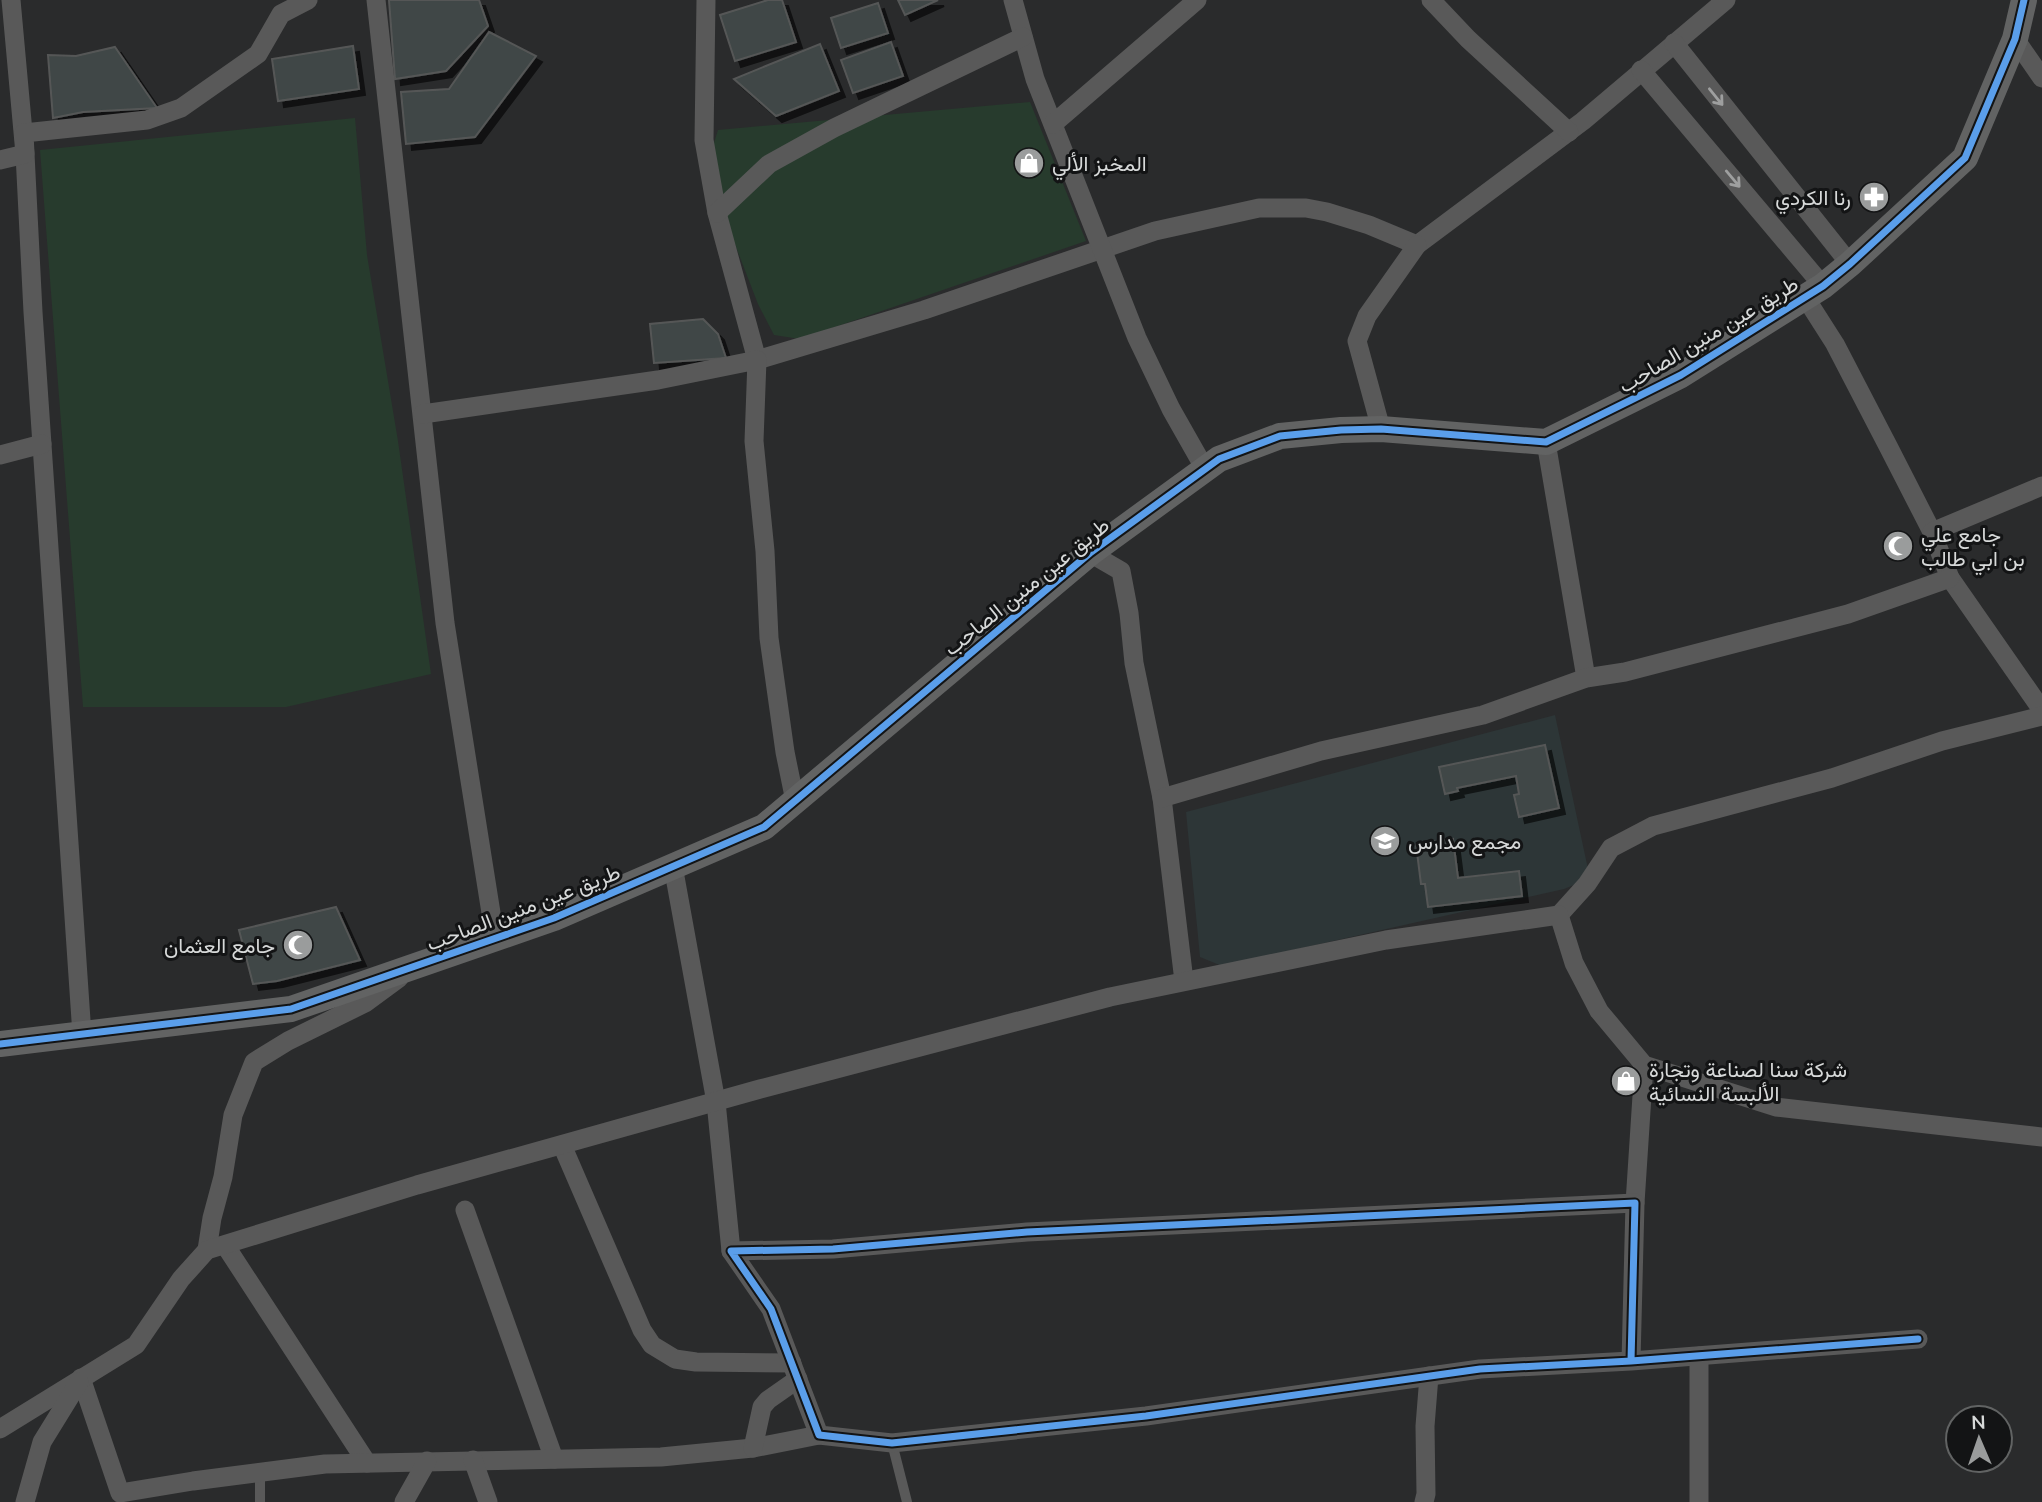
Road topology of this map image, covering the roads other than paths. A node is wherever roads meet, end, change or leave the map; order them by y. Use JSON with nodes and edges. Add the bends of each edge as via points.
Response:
{"nodes":[{"id":1,"x":11,"y":0,"type":"edge"},
{"id":2,"x":308,"y":0,"type":"edge"},
{"id":3,"x":376,"y":0,"type":"edge"},
{"id":4,"x":706,"y":0,"type":"edge"},
{"id":5,"x":1013,"y":0,"type":"edge"},
{"id":6,"x":1197,"y":0,"type":"edge"},
{"id":7,"x":1431,"y":0,"type":"edge"},
{"id":8,"x":1726,"y":0,"type":"edge"},
{"id":9,"x":2024,"y":0,"type":"edge"},
{"id":10,"x":1023,"y":37,"type":"junction"},
{"id":11,"x":2015,"y":39,"type":"junction"},
{"id":12,"x":1674,"y":43,"type":"junction"},
{"id":13,"x":1641,"y":70,"type":"junction"},
{"id":14,"x":2042,"y":78,"type":"edge"},
{"id":15,"x":1053,"y":124,"type":"junction"},
{"id":16,"x":1569,"y":132,"type":"junction"},
{"id":17,"x":25,"y":154,"type":"junction"},
{"id":18,"x":0,"y":160,"type":"edge"},
{"id":19,"x":717,"y":213,"type":"junction"},
{"id":20,"x":1417,"y":246,"type":"junction"},
{"id":21,"x":1102,"y":247,"type":"junction"},
{"id":22,"x":1850,"y":264,"type":"junction"},
{"id":23,"x":1814,"y":291,"type":"junction"},
{"id":24,"x":757,"y":360,"type":"junction"},
{"id":25,"x":423,"y":414,"type":"junction"},
{"id":26,"x":1381,"y":429,"type":"junction"},
{"id":27,"x":1546,"y":442,"type":"junction"},
{"id":28,"x":42,"y":444,"type":"junction"},
{"id":29,"x":0,"y":455,"type":"edge"},
{"id":30,"x":1205,"y":469,"type":"junction"},
{"id":31,"x":2042,"y":486,"type":"edge"},
{"id":32,"x":1932,"y":532,"type":"junction"},
{"id":33,"x":1090,"y":553,"type":"junction"},
{"id":34,"x":1950,"y":579,"type":"junction"},
{"id":35,"x":1586,"y":678,"type":"junction"},
{"id":36,"x":2042,"y":710,"type":"edge"},
{"id":37,"x":2042,"y":716,"type":"edge"},
{"id":38,"x":1162,"y":798,"type":"junction"},
{"id":39,"x":794,"y":801,"type":"junction"},
{"id":40,"x":673,"y":866,"type":"junction"},
{"id":41,"x":1559,"y":915,"type":"junction"},
{"id":42,"x":495,"y":938,"type":"junction"},
{"id":43,"x":413,"y":967,"type":"junction"},
{"id":44,"x":1184,"y":981,"type":"junction"},
{"id":45,"x":82,"y":1035,"type":"junction"},
{"id":46,"x":0,"y":1044,"type":"edge"},
{"id":47,"x":1644,"y":1065,"type":"junction"},
{"id":48,"x":716,"y":1102,"type":"junction"},
{"id":49,"x":2042,"y":1137,"type":"edge"},
{"id":50,"x":562,"y":1145,"type":"junction"},
{"id":51,"x":1635,"y":1203,"type":"junction"},
{"id":52,"x":466,"y":1210,"type":"dead end"},
{"id":53,"x":216,"y":1247,"type":"junction"},
{"id":54,"x":731,"y":1251,"type":"junction"},
{"id":55,"x":1918,"y":1339,"type":"dead end"},
{"id":56,"x":1699,"y":1356,"type":"junction"},
{"id":57,"x":1631,"y":1360,"type":"junction"},
{"id":58,"x":794,"y":1371,"type":"junction"},
{"id":59,"x":1429,"y":1376,"type":"junction"},
{"id":60,"x":81,"y":1378,"type":"junction"},
{"id":61,"x":0,"y":1429,"type":"edge"},
{"id":62,"x":819,"y":1435,"type":"junction"},
{"id":63,"x":892,"y":1443,"type":"junction"},
{"id":64,"x":753,"y":1448,"type":"junction"},
{"id":65,"x":554,"y":1459,"type":"junction"},
{"id":66,"x":472,"y":1460,"type":"junction"},
{"id":67,"x":427,"y":1461,"type":"junction"},
{"id":68,"x":367,"y":1463,"type":"junction"},
{"id":69,"x":260,"y":1473,"type":"junction"},
{"id":70,"x":111,"y":1498,"type":"edge"},
{"id":71,"x":25,"y":1502,"type":"edge"},
{"id":72,"x":260,"y":1502,"type":"edge"},
{"id":73,"x":404,"y":1502,"type":"edge"},
{"id":74,"x":488,"y":1502,"type":"edge"},
{"id":75,"x":907,"y":1502,"type":"edge"},
{"id":76,"x":1424,"y":1502,"type":"edge"},
{"id":77,"x":1699,"y":1502,"type":"edge"}],
"edges":[{"from":1,"to":17,"type":"street"},
{"from":2,"to":17,"type":"street","via":[[281,14],[258,54],[181,108],[147,120],[24,133]]},
{"from":3,"to":25,"type":"street"},
{"from":4,"to":19,"type":"street","via":[[704,140]]},
{"from":5,"to":10,"type":"street"},
{"from":6,"to":15,"type":"street"},
{"from":7,"to":16,"type":"street"},
{"from":8,"to":12,"type":"street"},
{"from":9,"to":11,"type":"main road","name":"طريق عين منين الصاحب"},
{"from":10,"to":15,"type":"street"},
{"from":10,"to":19,"type":"street","via":[[769,164]]},
{"from":11,"to":14,"type":"street"},
{"from":11,"to":22,"type":"main road","name":"طريق عين منين الصاحب","via":[[1965,158]]},
{"from":12,"to":13,"type":"street"},
{"from":12,"to":22,"type":"street","one_way":true},
{"from":13,"to":16,"type":"street"},
{"from":13,"to":23,"type":"street","one_way":true},
{"from":15,"to":21,"type":"street"},
{"from":16,"to":20,"type":"street"},
{"from":17,"to":18,"type":"street"},
{"from":17,"to":28,"type":"street"},
{"from":19,"to":24,"type":"street"},
{"from":20,"to":21,"type":"street","via":[[1327,212],[1285,207],[1222,215]]},
{"from":20,"to":26,"type":"street","via":[[1367,316],[1357,341]]},
{"from":21,"to":24,"type":"street","via":[[924,310]]},
{"from":21,"to":30,"type":"street","via":[[1137,338]]},
{"from":22,"to":23,"type":"main road","name":"طريق عين منين الصاحب"},
{"from":23,"to":27,"type":"main road","name":"طريق عين منين الصاحب","via":[[1681,375]]},
{"from":23,"to":32,"type":"street","via":[[1835,345]]},
{"from":24,"to":25,"type":"street","via":[[658,380]]},
{"from":24,"to":39,"type":"street","via":[[754,441],[769,638]]},
{"from":25,"to":42,"type":"street","via":[[445,623]]},
{"from":26,"to":27,"type":"main road","name":"طريق عين منين الصاحب"},
{"from":26,"to":30,"type":"main road","name":"طريق عين منين الصاحب","via":[[1280,436],[1219,459]]},
{"from":27,"to":35,"type":"street"},
{"from":28,"to":29,"type":"street"},
{"from":28,"to":45,"type":"street"},
{"from":30,"to":33,"type":"main road","name":"طريق عين منين الصاحب"},
{"from":31,"to":32,"type":"street"},
{"from":32,"to":34,"type":"street"},
{"from":33,"to":38,"type":"street","via":[[1121,571],[1134,663]]},
{"from":33,"to":39,"type":"main road","name":"طريق عين منين الصاحب"},
{"from":34,"to":35,"type":"street","via":[[1847,614]]},
{"from":34,"to":36,"type":"street"},
{"from":35,"to":38,"type":"street","via":[[1483,715],[1321,751]]},
{"from":37,"to":41,"type":"street","via":[[1653,826],[1611,848]]},
{"from":38,"to":44,"type":"street"},
{"from":39,"to":40,"type":"main road","name":"طريق عين منين الصاحب","via":[[764,827]]},
{"from":40,"to":42,"type":"main road","name":"طريق عين منين الصاحب","via":[[554,918]]},
{"from":40,"to":48,"type":"street"},
{"from":41,"to":44,"type":"street","via":[[1386,940]]},
{"from":41,"to":47,"type":"street","via":[[1574,963],[1599,1011]]},
{"from":42,"to":43,"type":"main road","name":"طريق عين منين الصاحب"},
{"from":43,"to":45,"type":"main road","name":"طريق عين منين الصاحب","via":[[291,1009]]},
{"from":43,"to":53,"type":"street","via":[[365,1003],[254,1062],[233,1115],[212,1218]]},
{"from":44,"to":48,"type":"street","via":[[1110,996]]},
{"from":45,"to":46,"type":"main road","name":"طريق عين منين الصاحب"},
{"from":47,"to":49,"type":"street","via":[[1776,1107]]},
{"from":47,"to":51,"type":"street"},
{"from":48,"to":50,"type":"street"},
{"from":48,"to":54,"type":"street"},
{"from":50,"to":53,"type":"street"},
{"from":50,"to":58,"type":"street","via":[[652,1345],[675,1359]]},
{"from":51,"to":54,"type":"street"},
{"from":51,"to":57,"type":"street"},
{"from":52,"to":65,"type":"street"},
{"from":53,"to":60,"type":"street","via":[[181,1279],[136,1345]]},
{"from":53,"to":68,"type":"street"},
{"from":54,"to":58,"type":"street","via":[[771,1309]]},
{"from":55,"to":56,"type":"street"},
{"from":56,"to":57,"type":"street"},
{"from":56,"to":77,"type":"street"},
{"from":57,"to":59,"type":"street"},
{"from":58,"to":62,"type":"street"},
{"from":58,"to":64,"type":"street","via":[[762,1407]]},
{"from":59,"to":63,"type":"street","via":[[1146,1416]]},
{"from":59,"to":76,"type":"street"},
{"from":60,"to":61,"type":"street"},
{"from":60,"to":70,"type":"street"},
{"from":60,"to":71,"type":"street","via":[[43,1442]]},
{"from":62,"to":63,"type":"street"},
{"from":62,"to":64,"type":"street"},
{"from":63,"to":75,"type":"lane"},
{"from":64,"to":65,"type":"street","via":[[661,1457]]},
{"from":65,"to":66,"type":"street"},
{"from":66,"to":67,"type":"street"},
{"from":66,"to":74,"type":"street"},
{"from":67,"to":68,"type":"street"},
{"from":67,"to":73,"type":"street"},
{"from":68,"to":69,"type":"street"},
{"from":69,"to":70,"type":"street"},
{"from":69,"to":72,"type":"lane"}]}
